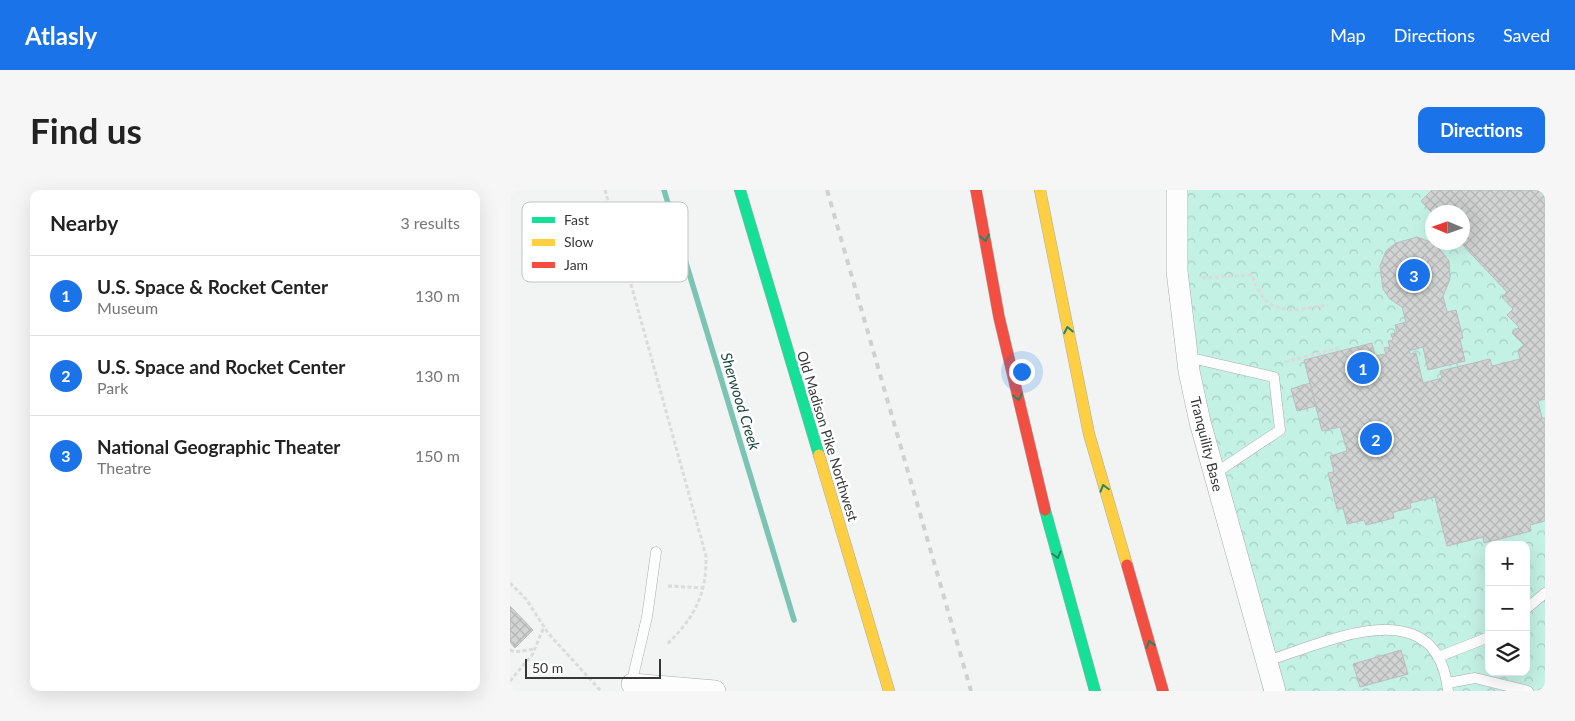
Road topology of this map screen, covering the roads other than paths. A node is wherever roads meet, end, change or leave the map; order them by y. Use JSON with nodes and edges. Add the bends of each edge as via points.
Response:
{"nodes":[{"id":1,"x":740,"y":190,"type":"edge"},
{"id":2,"x":976,"y":190,"type":"edge"},
{"id":3,"x":1040,"y":190,"type":"edge"},
{"id":4,"x":1177,"y":190,"type":"edge"},
{"id":5,"x":1187,"y":357,"type":"junction"},
{"id":6,"x":1214,"y":474,"type":"junction"},
{"id":7,"x":656,"y":552,"type":"dead end"},
{"id":8,"x":1545,"y":593,"type":"edge"},
{"id":9,"x":1530,"y":606,"type":"edge"},
{"id":10,"x":1485,"y":639,"type":"edge"},
{"id":11,"x":1438,"y":657,"type":"junction"},
{"id":12,"x":1267,"y":661,"type":"junction"},
{"id":13,"x":1448,"y":687,"type":"edge"},
{"id":14,"x":631,"y":688,"type":"edge"},
{"id":15,"x":715,"y":691,"type":"edge"},
{"id":16,"x":889,"y":691,"type":"edge"},
{"id":17,"x":1095,"y":691,"type":"edge"},
{"id":18,"x":1164,"y":691,"type":"edge"},
{"id":19,"x":1275,"y":691,"type":"edge"},
{"id":20,"x":1528,"y":691,"type":"edge"}],
"edges":[{"from":1,"to":16,"type":"main road","name":"Old Madison Pike Northwest"},
{"from":2,"to":17,"type":"main road","one_way":true,"via":[[1001,326],[1030,451]]},
{"from":18,"to":3,"type":"main road","one_way":true,"via":[[1088,434]]},
{"from":4,"to":5,"type":"street","name":"Tranquility Base","via":[[1177,271]]},
{"from":5,"to":6,"type":"street","name":"Tranquility Base"},
{"from":5,"to":6,"type":"lane","via":[[1274,377],[1280,430]]},
{"from":6,"to":12,"type":"street","name":"Tranquility Base"},
{"from":7,"to":14,"type":"lane","via":[[647,617]]},
{"from":8,"to":9,"type":"lane"},
{"from":10,"to":11,"type":"lane"},
{"from":11,"to":12,"type":"lane","via":[[1425,640],[1392,629],[1343,637]]},
{"from":11,"to":13,"type":"lane"},
{"from":12,"to":19,"type":"street","name":"Tranquility Base"},
{"from":13,"to":20,"type":"lane","via":[[1475,678]]},
{"from":14,"to":15,"type":"street"}]}
